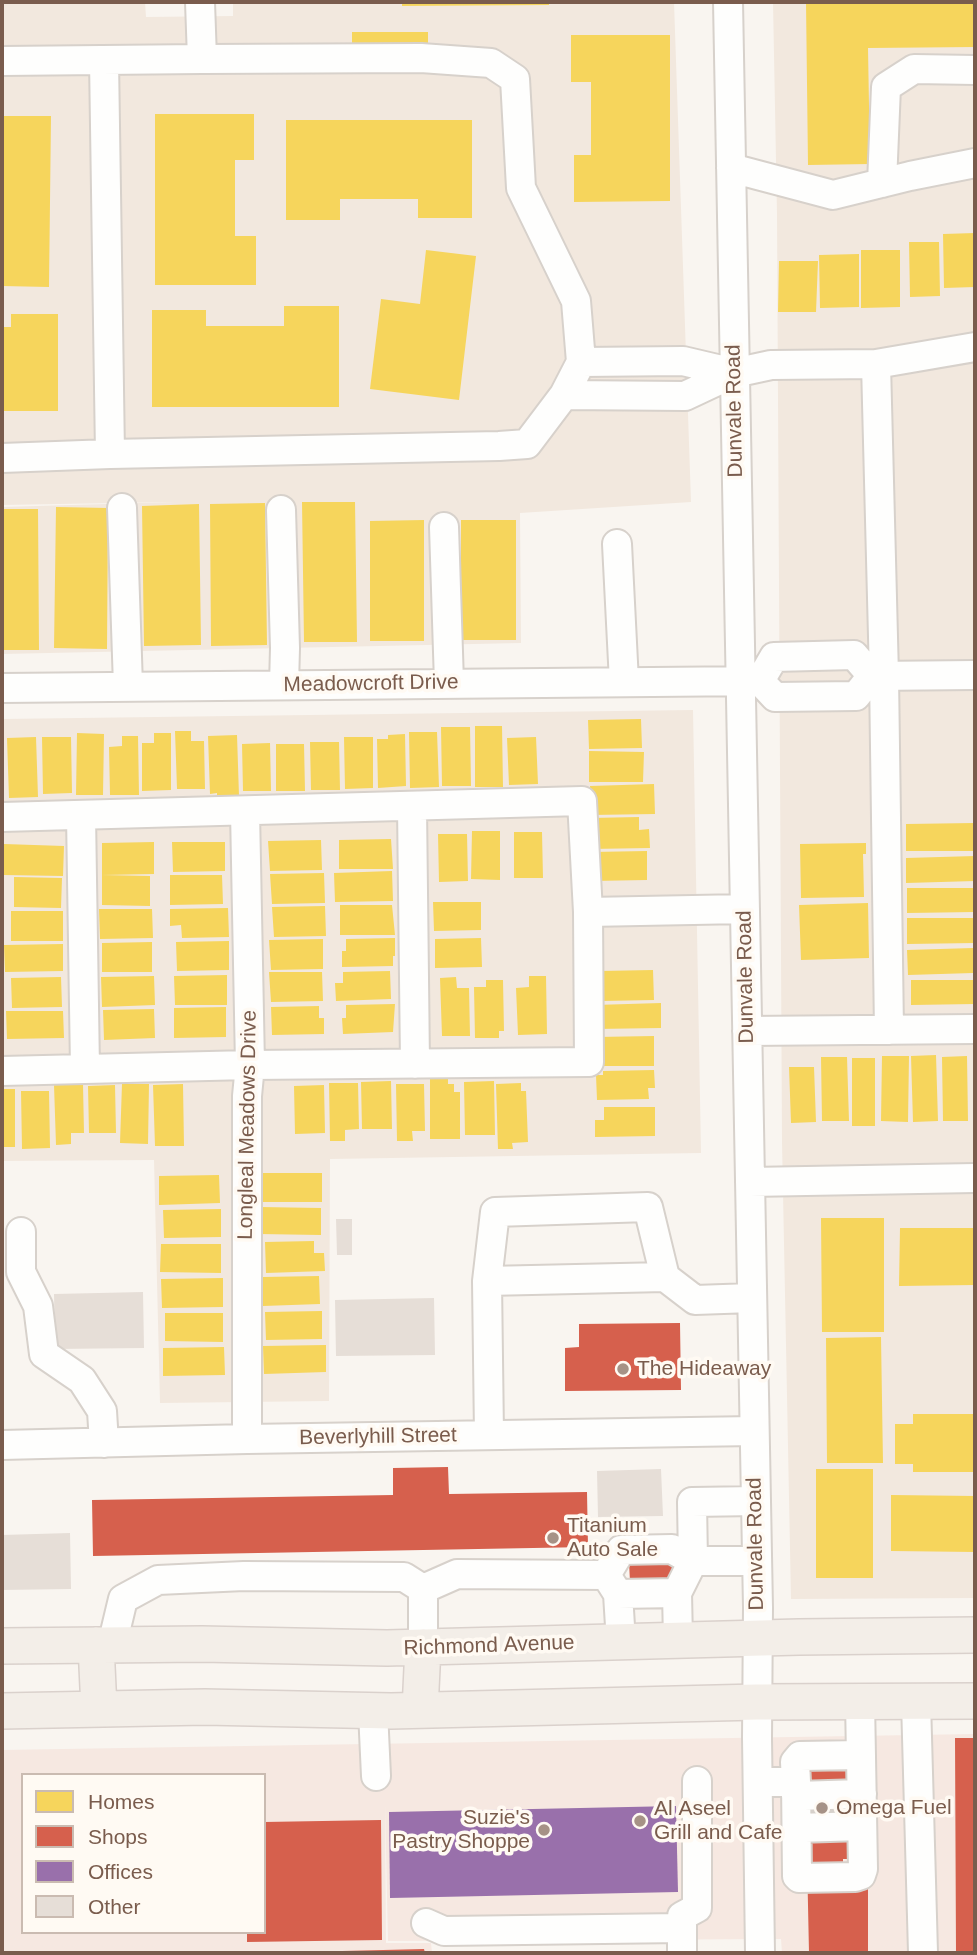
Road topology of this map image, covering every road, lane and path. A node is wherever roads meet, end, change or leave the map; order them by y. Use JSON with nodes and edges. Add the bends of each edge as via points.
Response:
{"nodes":[{"id":1,"x":728,"y":2,"type":"edge"},
{"id":2,"x":201,"y":5,"type":"edge"},
{"id":3,"x":202,"y":59,"type":"junction"},
{"id":4,"x":104,"y":60,"type":"junction"},
{"id":5,"x":2,"y":61,"type":"edge"},
{"id":6,"x":975,"y":70,"type":"edge"},
{"id":7,"x":975,"y":163,"type":"edge"},
{"id":8,"x":731,"y":168,"type":"junction"},
{"id":9,"x":882,"y":183,"type":"junction"},
{"id":10,"x":975,"y":347,"type":"edge"},
{"id":11,"x":581,"y":362,"type":"junction"},
{"id":12,"x":876,"y":364,"type":"junction"},
{"id":13,"x":734,"y":373,"type":"junction"},
{"id":14,"x":564,"y":395,"type":"junction"},
{"id":15,"x":110,"y":454,"type":"junction"},
{"id":16,"x":2,"y":458,"type":"edge"},
{"id":17,"x":122,"y":508,"type":"dead end"},
{"id":18,"x":282,"y":510,"type":"dead end"},
{"id":19,"x":444,"y":527,"type":"dead end"},
{"id":20,"x":617,"y":544,"type":"dead end"},
{"id":21,"x":975,"y":675,"type":"edge"},
{"id":22,"x":878,"y":676,"type":"junction"},
{"id":23,"x":750,"y":681,"type":"junction"},
{"id":24,"x":624,"y":682,"type":"junction"},
{"id":25,"x":449,"y":683,"type":"junction"},
{"id":26,"x":284,"y":685,"type":"junction"},
{"id":27,"x":128,"y":687,"type":"junction"},
{"id":28,"x":2,"y":688,"type":"edge"},
{"id":29,"x":412,"y":806,"type":"junction"},
{"id":30,"x":245,"y":811,"type":"junction"},
{"id":31,"x":80,"y":814,"type":"junction"},
{"id":32,"x":2,"y":817,"type":"edge"},
{"id":33,"x":745,"y":909,"type":"junction"},
{"id":34,"x":588,"y":912,"type":"junction"},
{"id":35,"x":975,"y":1029,"type":"edge"},
{"id":36,"x":889,"y":1030,"type":"junction"},
{"id":37,"x":747,"y":1031,"type":"junction"},
{"id":38,"x":415,"y":1064,"type":"junction"},
{"id":39,"x":250,"y":1065,"type":"junction"},
{"id":40,"x":85,"y":1069,"type":"junction"},
{"id":41,"x":2,"y":1071,"type":"edge"},
{"id":42,"x":975,"y":1178,"type":"edge"},
{"id":43,"x":750,"y":1182,"type":"junction"},
{"id":44,"x":21,"y":1232,"type":"dead end"},
{"id":45,"x":665,"y":1277,"type":"junction"},
{"id":46,"x":487,"y":1280,"type":"junction"},
{"id":47,"x":752,"y":1298,"type":"junction"},
{"id":48,"x":754,"y":1431,"type":"junction"},
{"id":49,"x":489,"y":1435,"type":"junction"},
{"id":50,"x":247,"y":1439,"type":"junction"},
{"id":51,"x":104,"y":1443,"type":"junction"},
{"id":52,"x":2,"y":1445,"type":"edge"},
{"id":53,"x":755,"y":1501,"type":"junction"},
{"id":54,"x":693,"y":1561,"type":"junction"},
{"id":55,"x":757,"y":1561,"type":"junction"},
{"id":56,"x":612,"y":1584,"type":"junction"},
{"id":57,"x":423,"y":1589,"type":"junction"},
{"id":58,"x":677,"y":1593,"type":"junction"},
{"id":59,"x":975,"y":1636,"type":"edge"},
{"id":60,"x":757,"y":1638,"type":"junction"},
{"id":61,"x":678,"y":1640,"type":"junction"},
{"id":62,"x":621,"y":1642,"type":"junction"},
{"id":63,"x":104,"y":1645,"type":"junction"},
{"id":64,"x":2,"y":1646,"type":"edge"},
{"id":65,"x":423,"y":1647,"type":"junction"},
{"id":66,"x":860,"y":1701,"type":"junction"},
{"id":67,"x":916,"y":1701,"type":"junction"},
{"id":68,"x":975,"y":1701,"type":"edge"},
{"id":69,"x":757,"y":1702,"type":"junction"},
{"id":70,"x":99,"y":1709,"type":"junction"},
{"id":71,"x":420,"y":1710,"type":"junction"},
{"id":72,"x":2,"y":1711,"type":"edge"},
{"id":73,"x":373,"y":1711,"type":"junction"},
{"id":74,"x":861,"y":1755,"type":"junction"},
{"id":75,"x":376,"y":1776,"type":"dead end"},
{"id":76,"x":697,"y":1781,"type":"dead end"},
{"id":77,"x":758,"y":1782,"type":"junction"},
{"id":78,"x":796,"y":1789,"type":"junction"},
{"id":79,"x":862,"y":1794,"type":"junction"},
{"id":80,"x":862,"y":1826,"type":"junction"},
{"id":81,"x":797,"y":1838,"type":"junction"},
{"id":82,"x":758,"y":1849,"type":"junction"},
{"id":83,"x":426,"y":1923,"type":"dead end"},
{"id":84,"x":682,"y":1941,"type":"edge"},
{"id":85,"x":760,"y":1953,"type":"edge"},
{"id":86,"x":923,"y":1953,"type":"edge"}],
"edges":[{"from":1,"to":8,"type":"street","name":"Dunvale Road"},
{"from":2,"to":3,"type":"street"},
{"from":3,"to":4,"type":"street"},
{"from":3,"to":11,"type":"street","via":[[421,58],[491,64],[515,79],[521,187],[576,301]]},
{"from":4,"to":5,"type":"street"},
{"from":4,"to":15,"type":"street"},
{"from":6,"to":9,"type":"street","via":[[914,69],[886,86]]},
{"from":7,"to":9,"type":"street"},
{"from":8,"to":9,"type":"street","via":[[832,195]]},
{"from":8,"to":13,"type":"street","name":"Dunvale Road"},
{"from":10,"to":12,"type":"street"},
{"from":11,"to":13,"type":"street","via":[[683,361]]},
{"from":11,"to":14,"type":"street"},
{"from":12,"to":13,"type":"street","via":[[771,365]]},
{"from":12,"to":22,"type":"street"},
{"from":13,"to":14,"type":"street","via":[[685,396]]},
{"from":13,"to":23,"type":"street","name":"Dunvale Road"},
{"from":14,"to":15,"type":"street","via":[[527,444]]},
{"from":15,"to":16,"type":"street"},
{"from":17,"to":27,"type":"street"},
{"from":18,"to":26,"type":"street"},
{"from":19,"to":25,"type":"street"},
{"from":20,"to":24,"type":"street"},
{"from":21,"to":22,"type":"street"},
{"from":22,"to":23,"type":"street","via":[[856,696],[775,697]]},
{"from":22,"to":23,"type":"street","via":[[854,656],[774,657]]},
{"from":22,"to":36,"type":"street"},
{"from":23,"to":24,"type":"street","name":"Meadowcroft Drive"},
{"from":23,"to":33,"type":"street","name":"Dunvale Road"},
{"from":24,"to":25,"type":"street","name":"Meadowcroft Drive"},
{"from":25,"to":26,"type":"street","name":"Meadowcroft Drive"},
{"from":26,"to":27,"type":"street","name":"Meadowcroft Drive"},
{"from":27,"to":28,"type":"street","name":"Meadowcroft Drive"},
{"from":29,"to":30,"type":"street"},
{"from":29,"to":34,"type":"street","via":[[582,801]]},
{"from":29,"to":38,"type":"street"},
{"from":30,"to":31,"type":"street"},
{"from":30,"to":39,"type":"street","name":"Longleal Meadows Drive"},
{"from":31,"to":32,"type":"street"},
{"from":31,"to":40,"type":"street"},
{"from":33,"to":34,"type":"street"},
{"from":33,"to":37,"type":"street","name":"Dunvale Road"},
{"from":34,"to":38,"type":"street","via":[[589,1062]]},
{"from":35,"to":36,"type":"street"},
{"from":36,"to":37,"type":"street"},
{"from":37,"to":43,"type":"street","name":"Dunvale Road"},
{"from":38,"to":39,"type":"street"},
{"from":39,"to":40,"type":"street"},
{"from":39,"to":50,"type":"street","name":"Longleal Meadows Drive"},
{"from":40,"to":41,"type":"street"},
{"from":42,"to":43,"type":"street"},
{"from":43,"to":47,"type":"street","name":"Dunvale Road"},
{"from":44,"to":51,"type":"street","via":[[20,1272],[38,1306],[44,1354],[82,1380],[102,1410]]},
{"from":45,"to":46,"type":"street"},
{"from":45,"to":46,"type":"street","via":[[648,1207],[495,1212]]},
{"from":45,"to":47,"type":"street","via":[[695,1300]]},
{"from":46,"to":49,"type":"street"},
{"from":47,"to":48,"type":"street","name":"Dunvale Road"},
{"from":48,"to":49,"type":"street","name":"Beverlyhill Street"},
{"from":48,"to":53,"type":"street","name":"Dunvale Road"},
{"from":49,"to":50,"type":"street","name":"Beverlyhill Street"},
{"from":50,"to":51,"type":"street","name":"Beverlyhill Street"},
{"from":51,"to":52,"type":"street","name":"Beverlyhill Street"},
{"from":53,"to":54,"type":"street","via":[[692,1502]]},
{"from":53,"to":55,"type":"street","name":"Dunvale Road"},
{"from":54,"to":55,"type":"street"},
{"from":54,"to":56,"type":"street","via":[[672,1549],[621,1550]]},
{"from":54,"to":58,"type":"street"},
{"from":55,"to":60,"type":"street","name":"Dunvale Road"},
{"from":56,"to":57,"type":"street","via":[[457,1574]]},
{"from":56,"to":58,"type":"street"},
{"from":56,"to":62,"type":"street"},
{"from":57,"to":63,"type":"street","via":[[404,1577],[158,1580],[123,1599]]},
{"from":57,"to":65,"type":"street"},
{"from":58,"to":61,"type":"street"},
{"from":59,"to":60,"type":"main road","name":"Richmond Avenue"},
{"from":60,"to":61,"type":"main road","name":"Richmond Avenue"},
{"from":60,"to":69,"type":"street","name":"Dunvale Road"},
{"from":61,"to":62,"type":"main road","name":"Richmond Avenue"},
{"from":62,"to":65,"type":"main road","name":"Richmond Avenue"},
{"from":63,"to":64,"type":"main road","name":"Richmond Avenue"},
{"from":63,"to":65,"type":"main road","name":"Richmond Avenue"},
{"from":63,"to":70,"type":"main road"},
{"from":65,"to":71,"type":"main road"},
{"from":66,"to":67,"type":"main road"},
{"from":66,"to":69,"type":"main road"},
{"from":66,"to":74,"type":"street"},
{"from":67,"to":68,"type":"main road"},
{"from":67,"to":86,"type":"street"},
{"from":69,"to":71,"type":"main road"},
{"from":69,"to":77,"type":"street","name":"Dunvale Road"},
{"from":70,"to":72,"type":"main road"},
{"from":70,"to":73,"type":"main road"},
{"from":71,"to":73,"type":"main road"},
{"from":73,"to":75,"type":"street"},
{"from":74,"to":78,"type":"street","via":[[800,1756],[795,1762]]},
{"from":74,"to":79,"type":"street"},
{"from":76,"to":84,"type":"street","via":[[696,1908],[682,1916]]},
{"from":77,"to":78,"type":"street"},
{"from":77,"to":82,"type":"street","name":"Dunvale Road"},
{"from":78,"to":79,"type":"street"},
{"from":78,"to":81,"type":"street"},
{"from":79,"to":80,"type":"street"},
{"from":80,"to":81,"type":"street"},
{"from":80,"to":81,"type":"street","via":[[863,1869],[855,1877],[799,1878]]},
{"from":81,"to":82,"type":"street"},
{"from":82,"to":85,"type":"street","name":"Dunvale Road"},
{"from":83,"to":84,"type":"street","via":[[444,1931]]}]}
